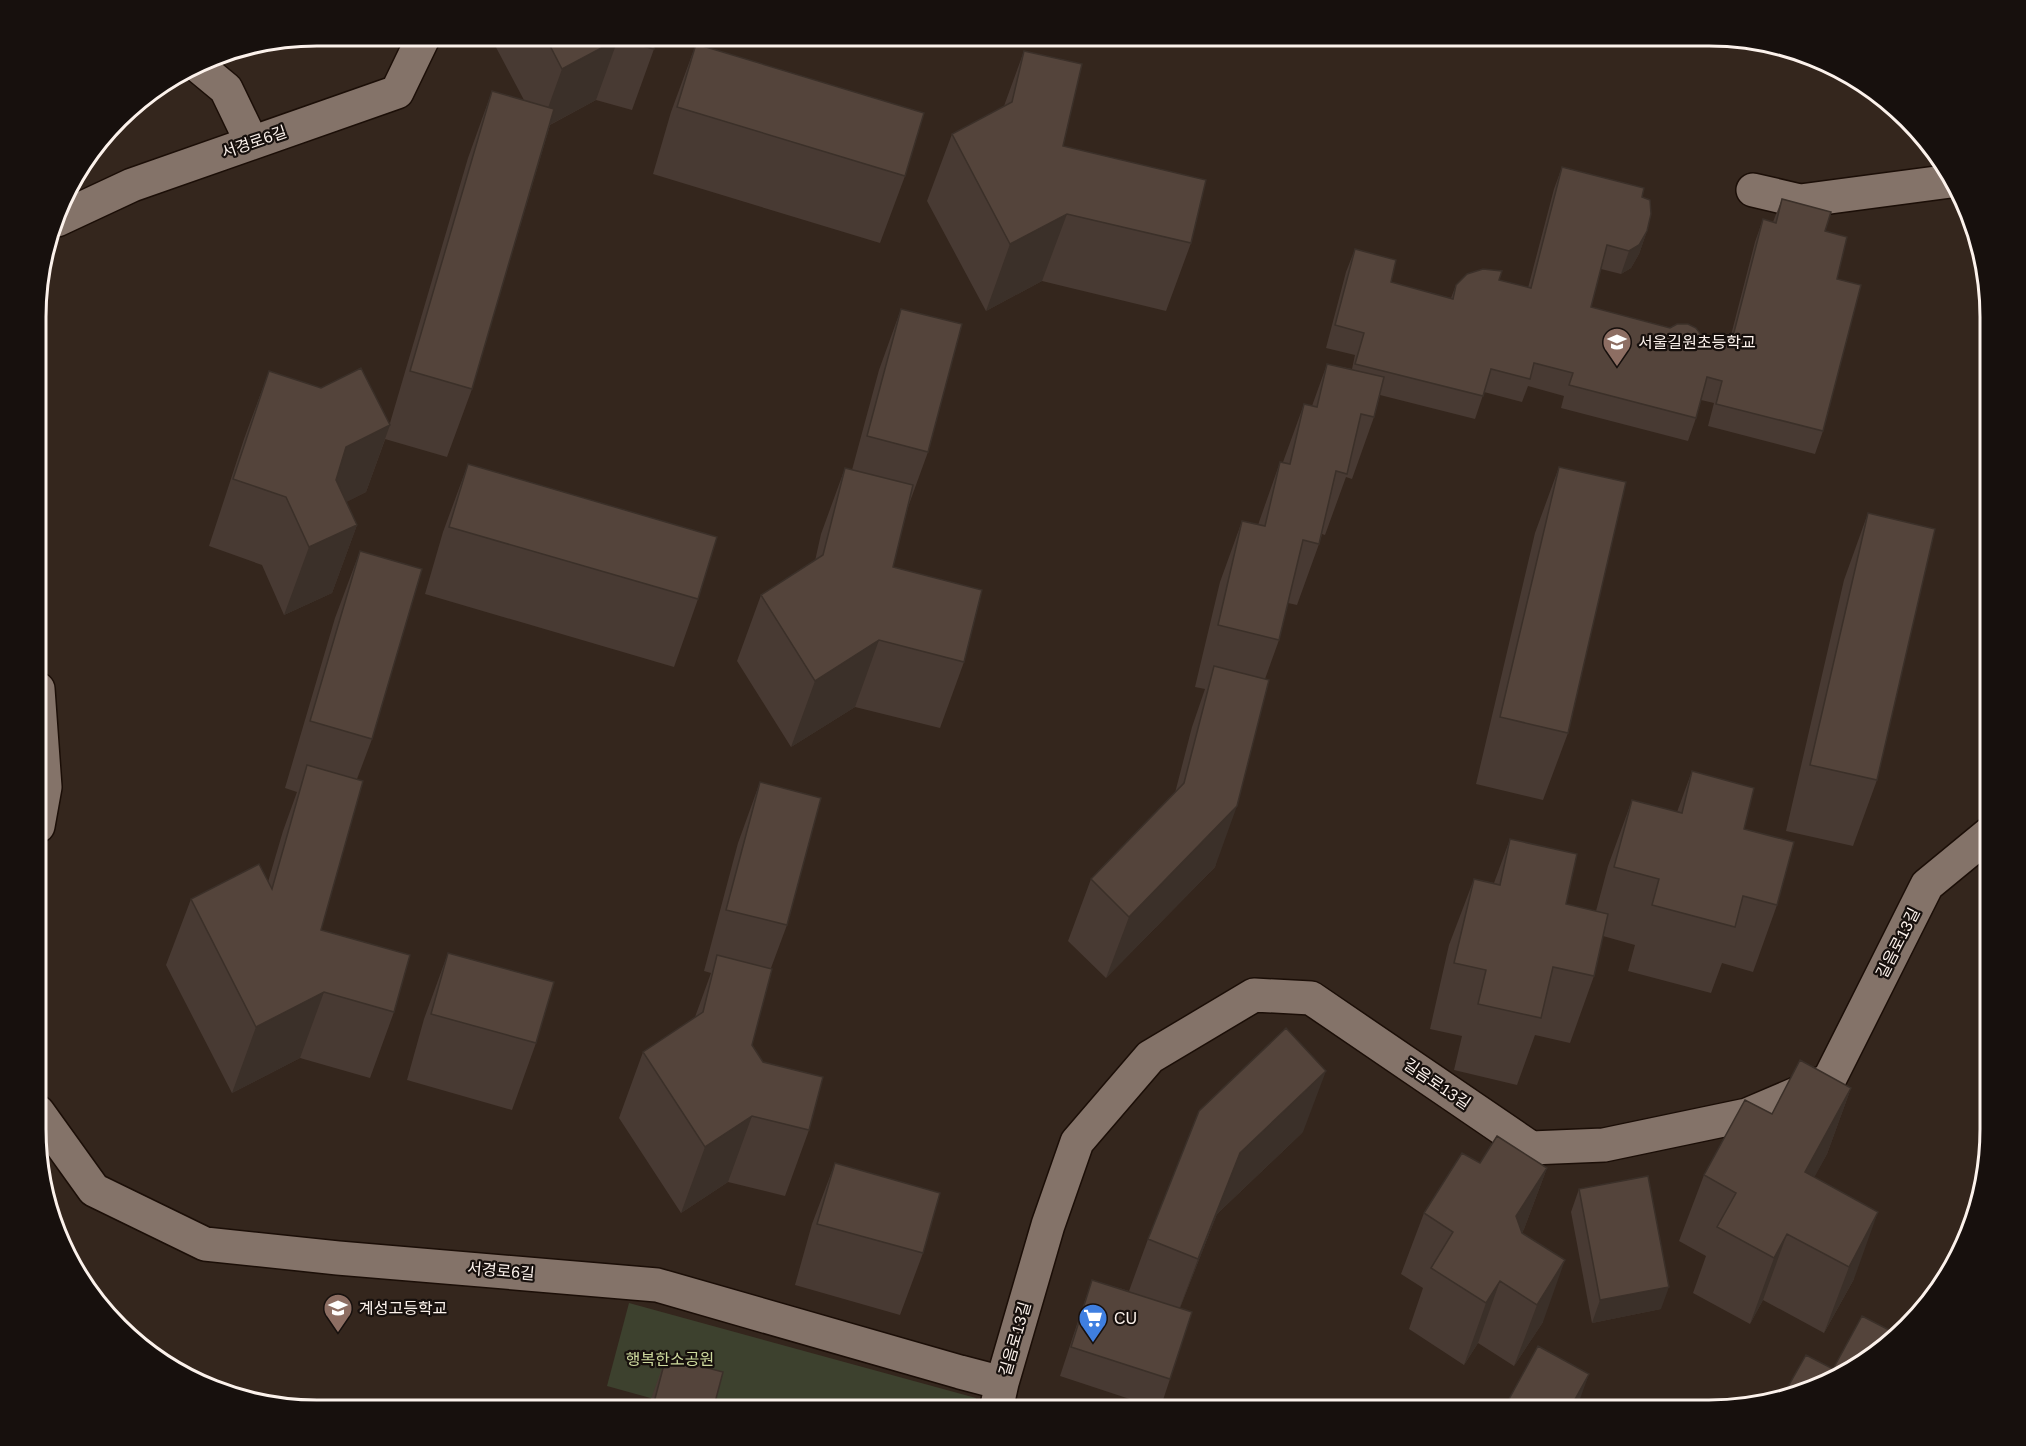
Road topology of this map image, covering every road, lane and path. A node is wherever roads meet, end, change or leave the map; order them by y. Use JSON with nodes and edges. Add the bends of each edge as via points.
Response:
{"nodes":[{"id":1,"x":419,"y":46,"type":"edge"},
{"id":2,"x":204,"y":71,"type":"edge"},
{"id":3,"x":252,"y":142,"type":"junction"},
{"id":4,"x":1943,"y":182,"type":"edge"},
{"id":5,"x":1754,"y":190,"type":"dead end"},
{"id":6,"x":66,"y":216,"type":"edge"},
{"id":7,"x":1980,"y":841,"type":"edge"},
{"id":8,"x":46,"y":1123,"type":"edge"},
{"id":9,"x":999,"y":1396,"type":"edge"}],
"edges":[{"from":1,"to":3,"type":"street","name":"서경로6길","via":[[397,92]]},
{"from":2,"to":3,"type":"street","via":[[226,89]]},
{"from":3,"to":6,"type":"street","name":"서경로6길","via":[[132,185]]},
{"from":4,"to":5,"type":"street","via":[[1800,201]]},
{"from":7,"to":9,"type":"street","name":"길음로13길","via":[[1927,885],[1829,1080],[1747,1115],[1604,1145],[1531,1148],[1311,998],[1254,995],[1150,1057],[1077,1142],[1048,1225]]},
{"from":8,"to":9,"type":"street","name":"서경로6길","via":[[94,1190],[205,1244],[657,1285],[960,1372]]}]}
